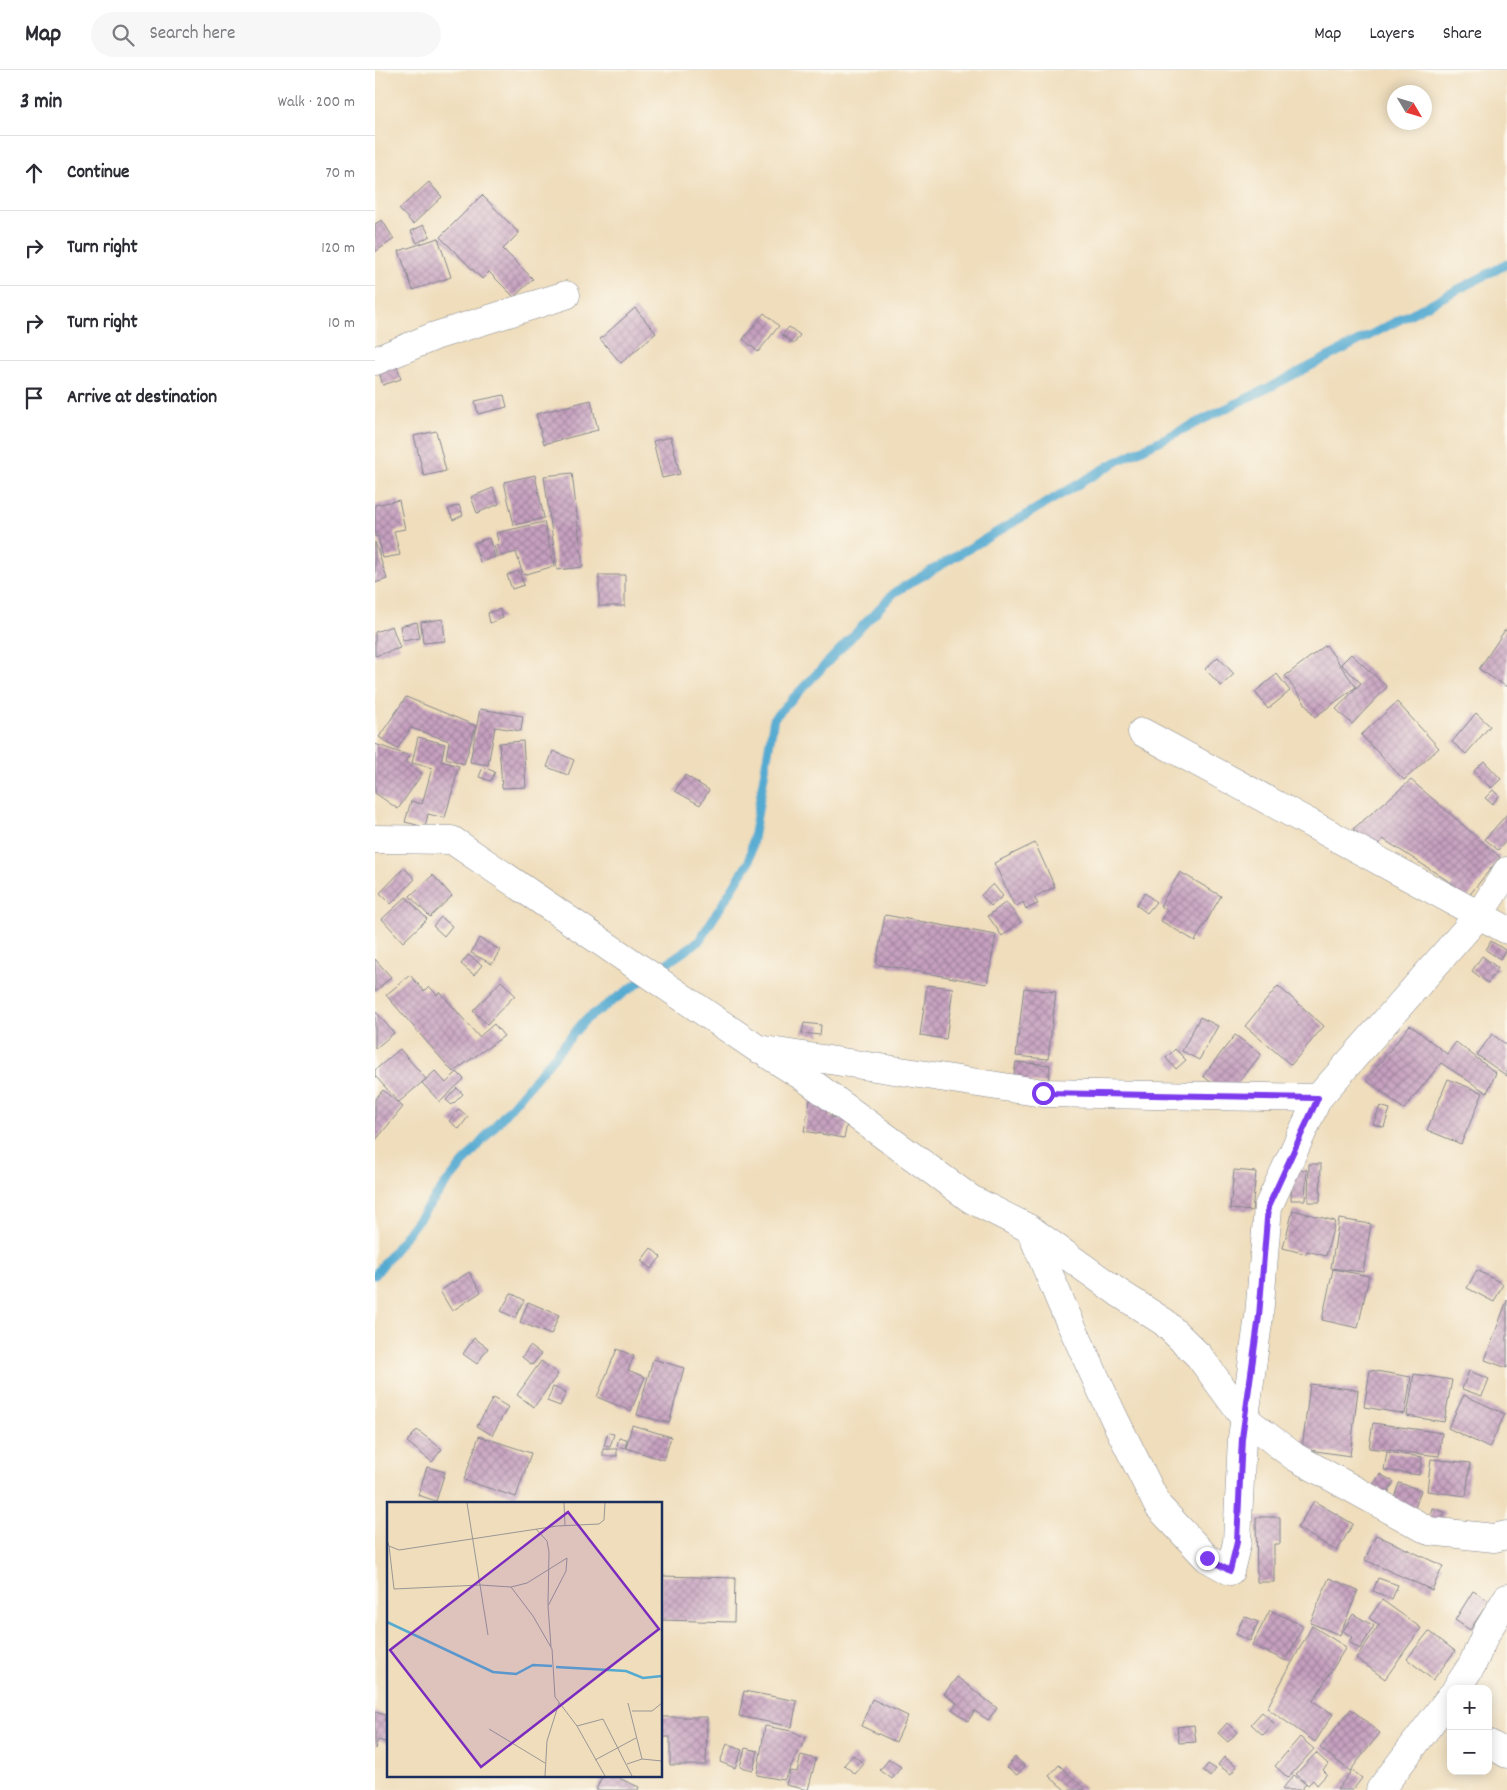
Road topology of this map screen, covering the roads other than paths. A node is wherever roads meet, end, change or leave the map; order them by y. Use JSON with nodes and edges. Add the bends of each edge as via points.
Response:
{"nodes":[{"id":1,"x":566,"y":295,"type":"dead end"},
{"id":2,"x":375,"y":361,"type":"edge"},
{"id":3,"x":1142,"y":732,"type":"dead end"},
{"id":4,"x":375,"y":821,"type":"edge"},
{"id":5,"x":385,"y":839,"type":"edge"},
{"id":6,"x":1507,"y":870,"type":"edge"},
{"id":7,"x":1479,"y":915,"type":"junction"},
{"id":8,"x":1507,"y":930,"type":"edge"},
{"id":9,"x":758,"y":1049,"type":"junction"},
{"id":10,"x":1318,"y":1098,"type":"junction"},
{"id":11,"x":1030,"y":1230,"type":"junction"},
{"id":12,"x":1245,"y":1419,"type":"junction"},
{"id":13,"x":1507,"y":1534,"type":"edge"},
{"id":14,"x":1507,"y":1598,"type":"edge"},
{"id":15,"x":1459,"y":1685,"type":"edge"},
{"id":16,"x":1447,"y":1710,"type":"edge"},
{"id":17,"x":1492,"y":1745,"type":"edge"},
{"id":18,"x":1507,"y":1754,"type":"edge"},
{"id":19,"x":1380,"y":1790,"type":"edge"}],
"edges":[{"from":1,"to":2,"type":"street","via":[[435,336]]},
{"from":3,"to":7,"type":"street"},
{"from":4,"to":5,"type":"street"},
{"from":5,"to":9,"type":"street","via":[[453,840]]},
{"from":6,"to":7,"type":"street"},
{"from":7,"to":8,"type":"street"},
{"from":7,"to":10,"type":"street"},
{"from":9,"to":10,"type":"street","via":[[1043,1093]]},
{"from":9,"to":11,"type":"street","via":[[805,1078],[971,1198]]},
{"from":10,"to":12,"type":"street","via":[[1268,1207],[1259,1316]]},
{"from":11,"to":12,"type":"street","via":[[1164,1322],[1199,1356]]},
{"from":11,"to":12,"type":"street","via":[[1061,1305],[1158,1506],[1207,1558],[1230,1571],[1237,1542]]},
{"from":12,"to":13,"type":"street","via":[[1295,1457],[1429,1531],[1494,1538]]},
{"from":14,"to":15,"type":"street"},
{"from":16,"to":19,"type":"street"},
{"from":17,"to":18,"type":"street"}]}
